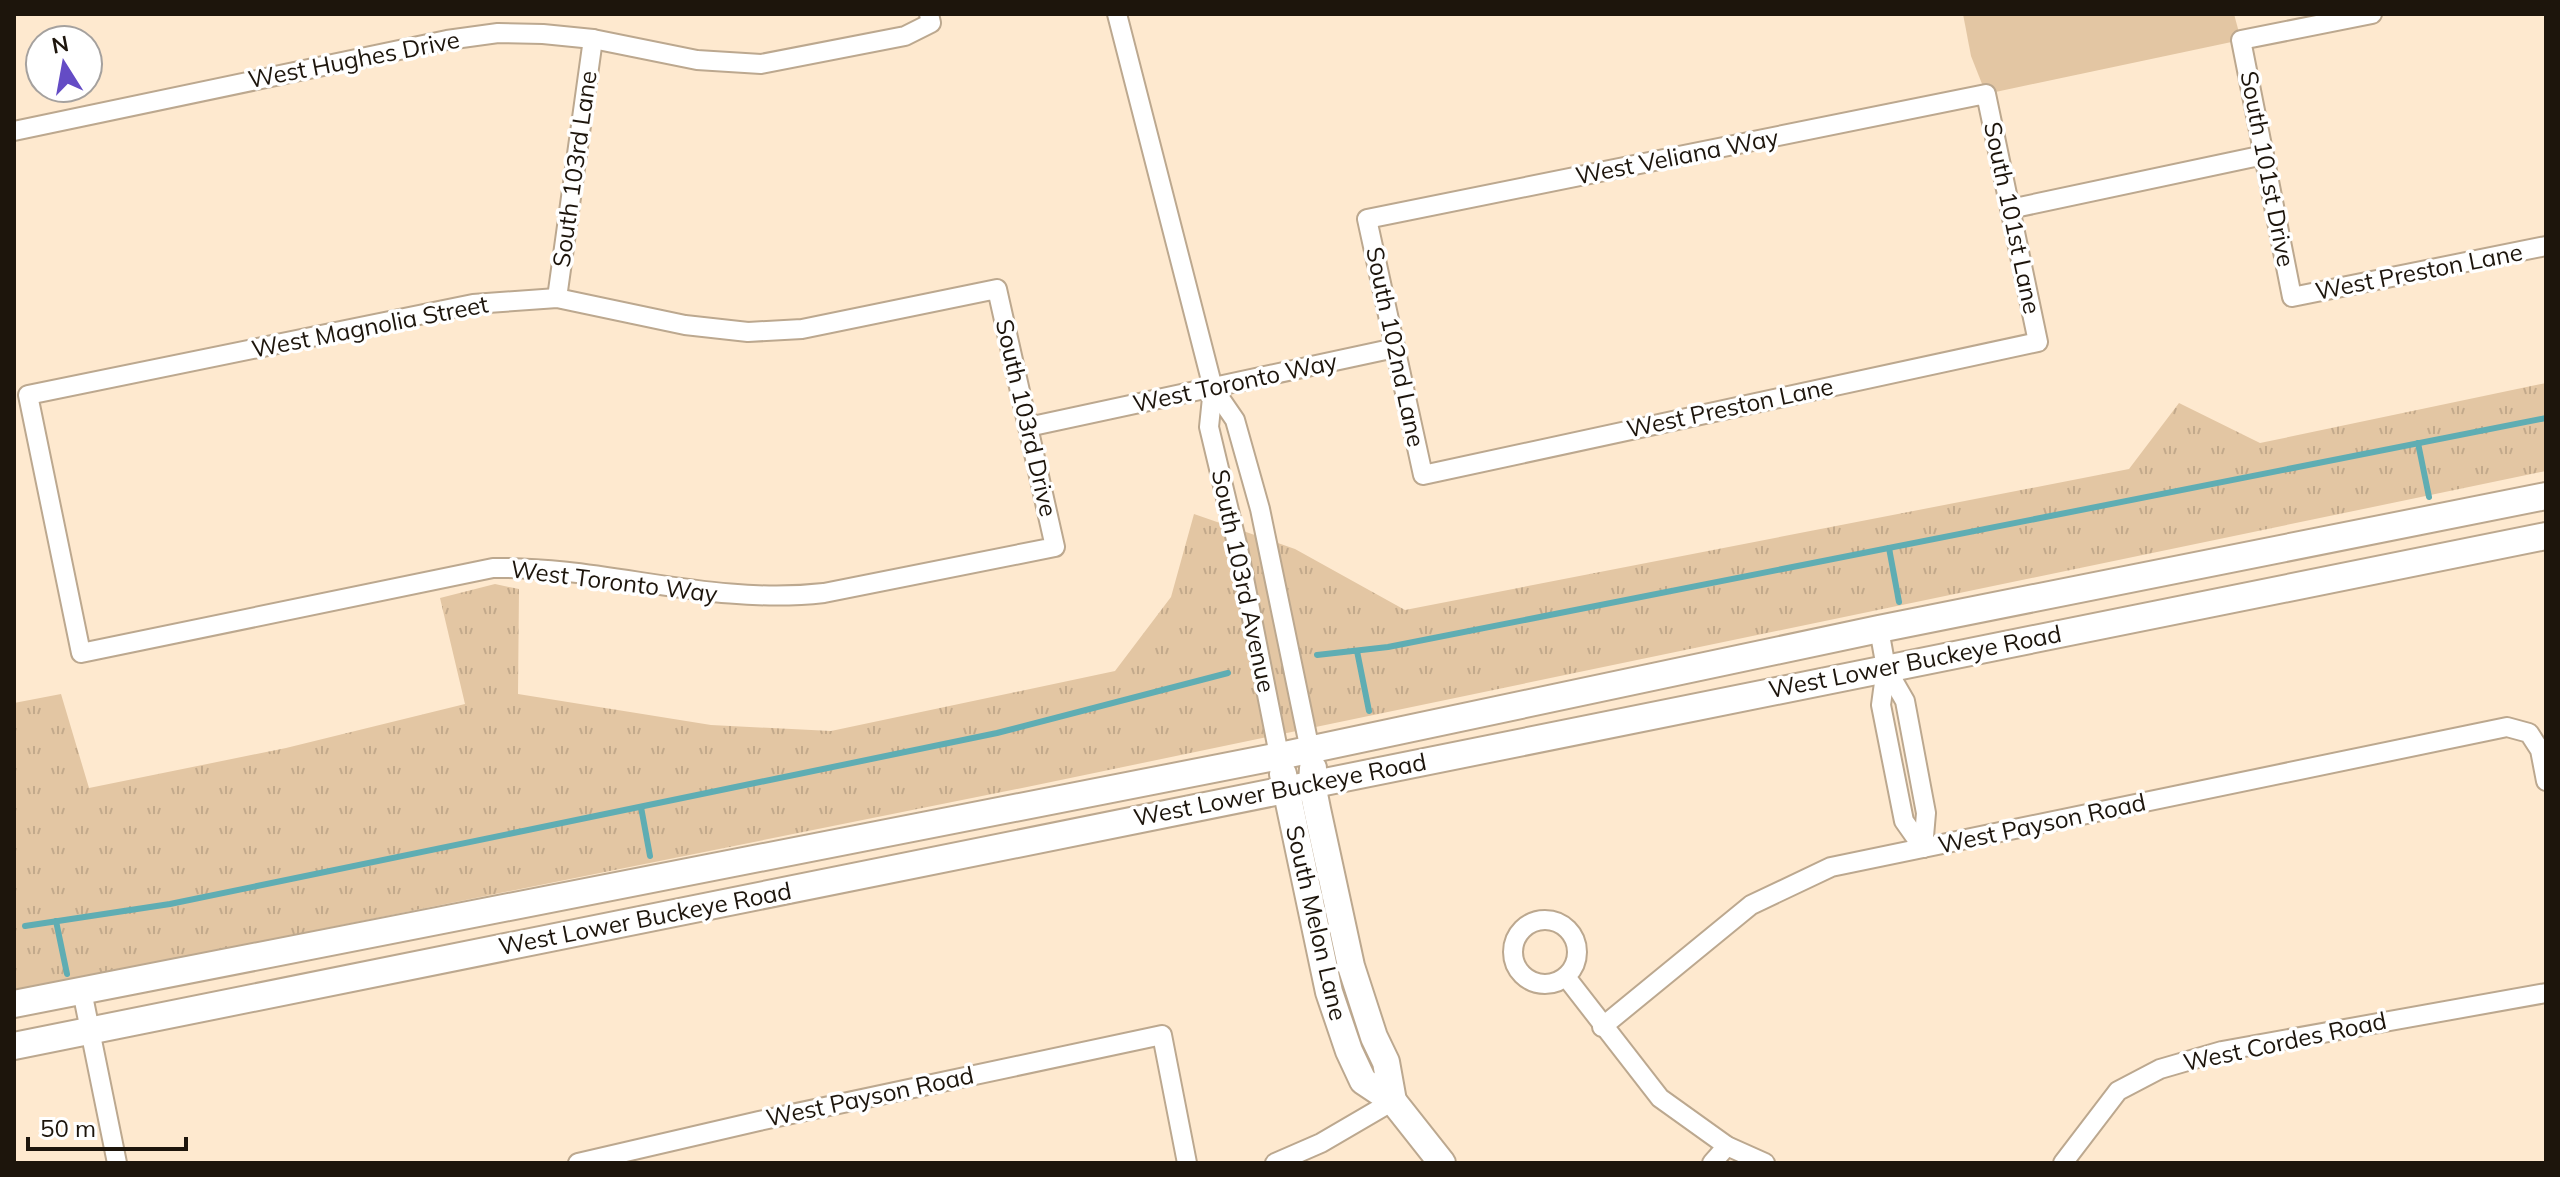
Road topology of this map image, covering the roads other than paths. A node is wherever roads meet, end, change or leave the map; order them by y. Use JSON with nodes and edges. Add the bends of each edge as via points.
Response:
{"nodes":[{"id":1,"x":1117,"y":14,"type":"edge"},
{"id":2,"x":2372,"y":14,"type":"edge"},
{"id":3,"x":930,"y":18,"type":"edge"},
{"id":4,"x":593,"y":39,"type":"junction"},
{"id":5,"x":1986,"y":94,"type":"joint"},
{"id":6,"x":14,"y":131,"type":"edge"},
{"id":7,"x":2264,"y":155,"type":"junction"},
{"id":8,"x":2010,"y":209,"type":"junction"},
{"id":9,"x":1367,"y":219,"type":"joint"},
{"id":10,"x":2546,"y":246,"type":"edge"},
{"id":11,"x":997,"y":289,"type":"joint"},
{"id":12,"x":2292,"y":297,"type":"joint"},
{"id":13,"x":557,"y":298,"type":"junction"},
{"id":14,"x":2038,"y":342,"type":"joint"},
{"id":15,"x":1395,"y":348,"type":"junction"},
{"id":16,"x":1213,"y":388,"type":"junction"},
{"id":17,"x":1028,"y":427,"type":"junction"},
{"id":18,"x":1423,"y":475,"type":"joint"},
{"id":19,"x":2546,"y":496,"type":"edge"},
{"id":20,"x":2546,"y":536,"type":"edge"},
{"id":21,"x":1055,"y":547,"type":"joint"},
{"id":22,"x":1879,"y":629,"type":"junction"},
{"id":23,"x":81,"y":653,"type":"joint"},
{"id":24,"x":1886,"y":668,"type":"junction"},
{"id":25,"x":1312,"y":767,"type":"junction"},
{"id":26,"x":1283,"y":774,"type":"junction"},
{"id":27,"x":2546,"y":781,"type":"edge"},
{"id":28,"x":1923,"y":848,"type":"junction"},
{"id":29,"x":1566,"y":977,"type":"dead end"},
{"id":30,"x":82,"y":991,"type":"junction"},
{"id":31,"x":2546,"y":993,"type":"edge"},
{"id":32,"x":14,"y":1004,"type":"edge"},
{"id":33,"x":1602,"y":1027,"type":"junction"},
{"id":34,"x":89,"y":1031,"type":"junction"},
{"id":35,"x":14,"y":1046,"type":"edge"},
{"id":36,"x":1393,"y":1101,"type":"junction"},
{"id":37,"x":1727,"y":1154,"type":"edge"},
{"id":38,"x":117,"y":1163,"type":"edge"},
{"id":39,"x":578,"y":1163,"type":"edge"},
{"id":40,"x":1187,"y":1163,"type":"edge"},
{"id":41,"x":1275,"y":1163,"type":"edge"},
{"id":42,"x":1442,"y":1163,"type":"edge"},
{"id":43,"x":1712,"y":1163,"type":"edge"},
{"id":44,"x":1765,"y":1163,"type":"edge"},
{"id":45,"x":2063,"y":1163,"type":"edge"}],
"edges":[{"from":1,"to":16,"type":"street","name":"South 103rd Avenue"},
{"from":2,"to":7,"type":"street","name":"South 101st Drive","via":[[2241,40]]},
{"from":3,"to":4,"type":"street","name":"West Hughes Drive","via":[[905,36],[761,64],[697,60]]},
{"from":4,"to":6,"type":"street","name":"West Hughes Drive","via":[[498,33],[447,40]]},
{"from":4,"to":13,"type":"street","name":"South 103rd Lane"},
{"from":5,"to":8,"type":"street","name":"South 101st Lane"},
{"from":5,"to":9,"type":"street","name":"West Veliana Way"},
{"from":7,"to":8,"type":"street"},
{"from":7,"to":12,"type":"street","name":"South 101st Drive"},
{"from":8,"to":14,"type":"street","name":"South 101st Lane"},
{"from":9,"to":15,"type":"street","name":"South 102nd Lane"},
{"from":10,"to":12,"type":"street","name":"West Preston Lane"},
{"from":11,"to":13,"type":"street","name":"West Magnolia Street","via":[[802,329],[748,332],[685,325]]},
{"from":11,"to":17,"type":"street","name":"South 103rd Drive"},
{"from":13,"to":23,"type":"street","name":"West Magnolia Street","via":[[473,304],[28,395]]},
{"from":14,"to":18,"type":"street","name":"West Preston Lane"},
{"from":15,"to":16,"type":"street","name":"West Toronto Way"},
{"from":15,"to":18,"type":"street","name":"South 102nd Lane"},
{"from":16,"to":17,"type":"street","name":"West Toronto Way"},
{"from":16,"to":25,"type":"street","name":"South 103rd Avenue","via":[[1235,420],[1260,509]]},
{"from":16,"to":26,"type":"street","name":"South 103rd Avenue","via":[[1209,427]]},
{"from":17,"to":21,"type":"street","name":"South 103rd Drive"},
{"from":19,"to":22,"type":"main road","name":"West Lower Buckeye Road"},
{"from":20,"to":24,"type":"main road","name":"West Lower Buckeye Road"},
{"from":21,"to":23,"type":"street","name":"West Toronto Way","via":[[790,597],[733,596],[534,568],[493,568]]},
{"from":22,"to":24,"type":"street"},
{"from":22,"to":25,"type":"main road","name":"West Lower Buckeye Road"},
{"from":24,"to":25,"type":"main road","name":"West Lower Buckeye Road"},
{"from":24,"to":28,"type":"street","via":[[1905,701],[1926,813]]},
{"from":25,"to":26,"type":"main road","name":"West Lower Buckeye Road"},
{"from":25,"to":36,"type":"main road","name":"South Melon Lane","via":[[1351,966],[1386,1062]]},
{"from":26,"to":30,"type":"main road","name":"West Lower Buckeye Road"},
{"from":26,"to":34,"type":"main road","name":"West Lower Buckeye Road"},
{"from":26,"to":36,"type":"main road","name":"South Melon Lane","via":[[1339,1024],[1363,1081]]},
{"from":27,"to":28,"type":"street","name":"West Payson Road","via":[[2540,750],[2529,733],[2507,727]]},
{"from":28,"to":33,"type":"street","name":"West Payson Road","via":[[1831,867],[1751,905]]},
{"from":29,"to":33,"type":"street"},
{"from":30,"to":32,"type":"main road","name":"West Lower Buckeye Road"},
{"from":30,"to":34,"type":"street"},
{"from":31,"to":45,"type":"street","name":"West Cordes Road","via":[[2222,1051],[2160,1069],[2118,1091]]},
{"from":33,"to":37,"type":"street","via":[[1660,1098]]},
{"from":34,"to":35,"type":"main road","name":"West Lower Buckeye Road"},
{"from":34,"to":38,"type":"street"},
{"from":36,"to":41,"type":"street"},
{"from":36,"to":42,"type":"main road","name":"South Melon Lane"},
{"from":37,"to":43,"type":"street"},
{"from":37,"to":44,"type":"street"},
{"from":39,"to":40,"type":"street","name":"West Payson Road","via":[[1162,1035]]}]}
